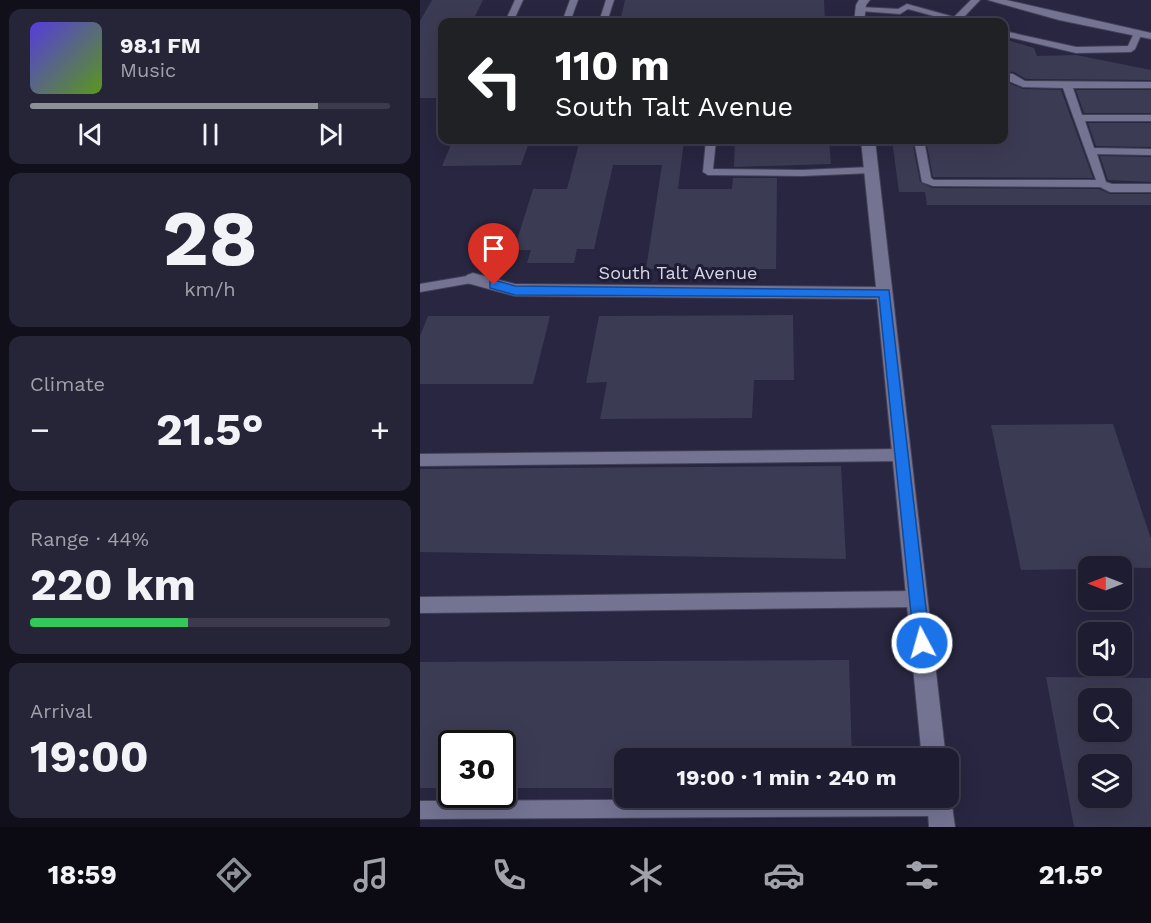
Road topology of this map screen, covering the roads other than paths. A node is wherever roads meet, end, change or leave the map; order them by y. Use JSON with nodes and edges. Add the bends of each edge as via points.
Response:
{"nodes":[{"id":1,"x":519,"y":0,"type":"edge"},
{"id":2,"x":574,"y":0,"type":"edge"},
{"id":3,"x":610,"y":0,"type":"edge"},
{"id":4,"x":976,"y":0,"type":"edge"},
{"id":5,"x":993,"y":0,"type":"edge"},
{"id":6,"x":863,"y":5,"type":"edge"},
{"id":7,"x":512,"y":18,"type":"edge"},
{"id":8,"x":567,"y":18,"type":"edge"},
{"id":9,"x":604,"y":18,"type":"edge"},
{"id":10,"x":949,"y":18,"type":"edge"},
{"id":11,"x":961,"y":18,"type":"edge"},
{"id":12,"x":1138,"y":33,"type":"junction"},
{"id":13,"x":1008,"y":35,"type":"edge"},
{"id":14,"x":1151,"y":36,"type":"edge"},
{"id":15,"x":1008,"y":76,"type":"edge"},
{"id":16,"x":1067,"y":85,"type":"junction"},
{"id":17,"x":1151,"y":85,"type":"edge"},
{"id":18,"x":1079,"y":118,"type":"junction"},
{"id":19,"x":1151,"y":118,"type":"edge"},
{"id":20,"x":711,"y":144,"type":"edge"},
{"id":21,"x":868,"y":144,"type":"edge"},
{"id":22,"x":920,"y":144,"type":"edge"},
{"id":23,"x":1091,"y":151,"type":"junction"},
{"id":24,"x":1151,"y":152,"type":"edge"},
{"id":25,"x":871,"y":170,"type":"junction"},
{"id":26,"x":1102,"y":184,"type":"junction"},
{"id":27,"x":1151,"y":188,"type":"edge"},
{"id":28,"x":474,"y":279,"type":"joint"},
{"id":29,"x":420,"y":288,"type":"edge"},
{"id":30,"x":884,"y":293,"type":"junction"},
{"id":31,"x":902,"y":455,"type":"junction"},
{"id":32,"x":420,"y":460,"type":"edge"},
{"id":33,"x":917,"y":599,"type":"junction"},
{"id":34,"x":420,"y":605,"type":"edge"},
{"id":35,"x":933,"y":748,"type":"edge"},
{"id":36,"x":420,"y":810,"type":"edge"},
{"id":37,"x":940,"y":811,"type":"edge"}],
"edges":[{"from":1,"to":7,"type":"lane"},
{"from":2,"to":8,"type":"lane"},
{"from":3,"to":9,"type":"lane"},
{"from":4,"to":11,"type":"lane"},
{"from":5,"to":12,"type":"street"},
{"from":6,"to":10,"type":"lane","via":[[900,12],[907,6]]},
{"from":12,"to":13,"type":"lane","via":[[1131,49],[1083,51]]},
{"from":12,"to":14,"type":"street"},
{"from":15,"to":16,"type":"lane","via":[[1023,84]]},
{"from":16,"to":17,"type":"lane"},
{"from":16,"to":18,"type":"lane"},
{"from":18,"to":19,"type":"lane"},
{"from":18,"to":23,"type":"lane"},
{"from":20,"to":25,"type":"lane","via":[[708,172]]},
{"from":21,"to":25,"type":"street"},
{"from":22,"to":26,"type":"lane","via":[[926,180],[933,183]]},
{"from":23,"to":24,"type":"lane"},
{"from":23,"to":26,"type":"lane"},
{"from":25,"to":30,"type":"street"},
{"from":26,"to":27,"type":"lane","via":[[1110,188]]},
{"from":28,"to":29,"type":"lane"},
{"from":28,"to":30,"type":"street","name":"South Talt Avenue","via":[[515,290]]},
{"from":30,"to":31,"type":"street"},
{"from":31,"to":32,"type":"lane"},
{"from":31,"to":33,"type":"street"},
{"from":33,"to":34,"type":"lane"},
{"from":33,"to":35,"type":"street"},
{"from":36,"to":37,"type":"lane"}]}
